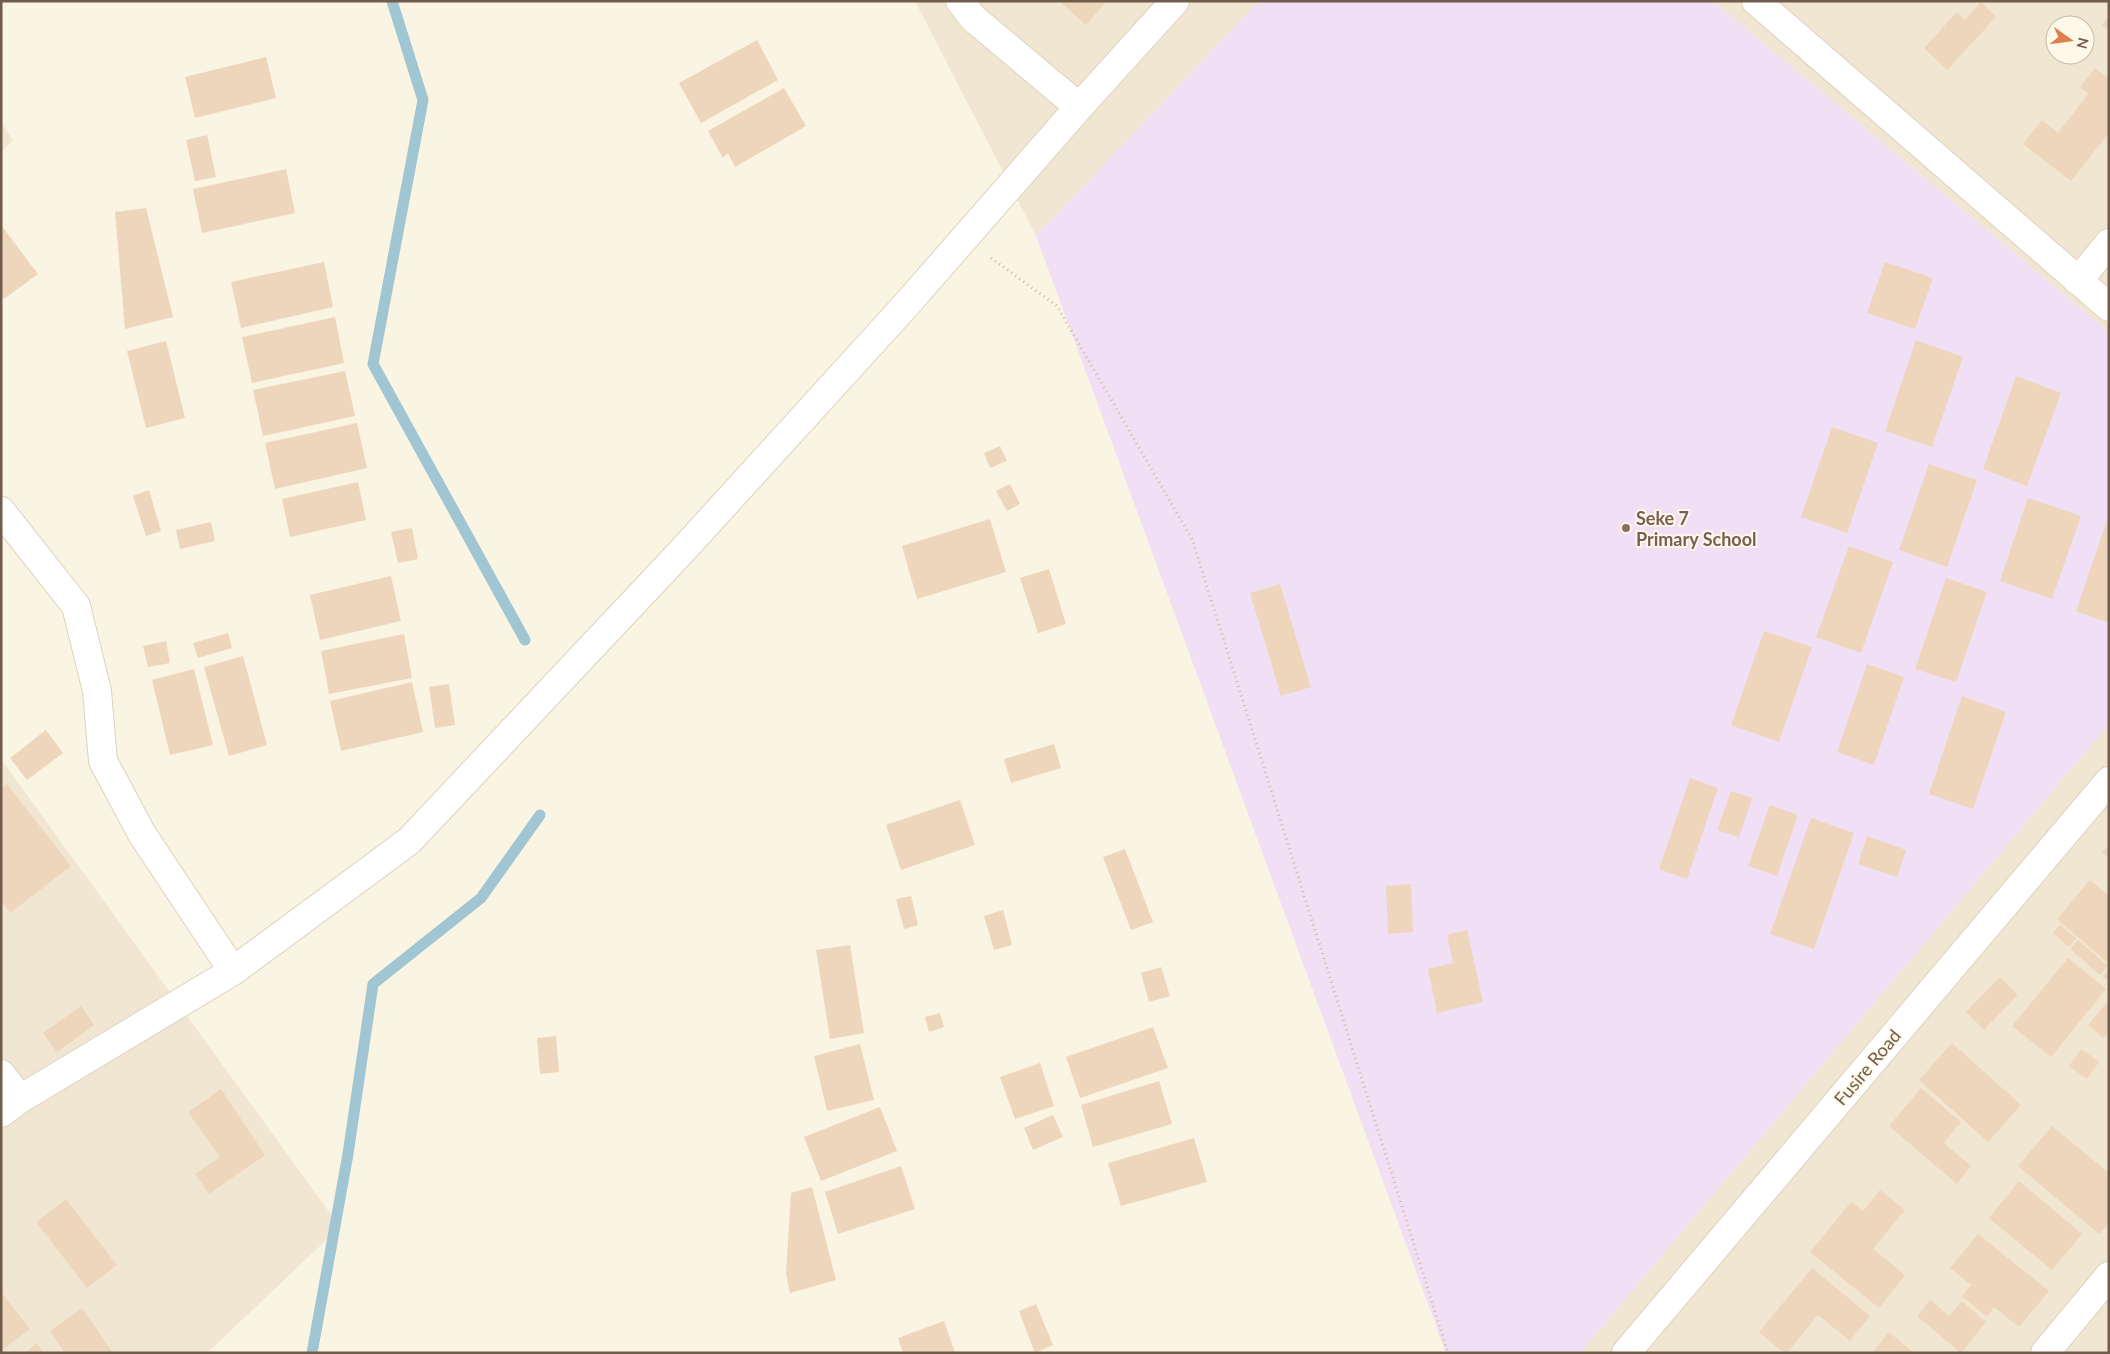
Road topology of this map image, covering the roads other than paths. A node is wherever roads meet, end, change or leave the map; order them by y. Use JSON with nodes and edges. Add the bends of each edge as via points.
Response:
{"nodes":[{"id":1,"x":960,"y":1,"type":"edge"},
{"id":2,"x":1175,"y":1,"type":"edge"},
{"id":3,"x":1756,"y":1,"type":"edge"},
{"id":4,"x":1079,"y":107,"type":"junction"},
{"id":5,"x":2109,"y":243,"type":"edge"},
{"id":6,"x":2078,"y":281,"type":"junction"},
{"id":7,"x":2109,"y":307,"type":"edge"},
{"id":8,"x":1,"y":511,"type":"edge"},
{"id":9,"x":2109,"y":781,"type":"edge"},
{"id":10,"x":233,"y":971,"type":"junction"},
{"id":11,"x":1,"y":1074,"type":"edge"},
{"id":12,"x":10,"y":1106,"type":"edge"},
{"id":13,"x":2109,"y":1276,"type":"edge"},
{"id":14,"x":1626,"y":1353,"type":"edge"},
{"id":15,"x":2045,"y":1353,"type":"edge"}],
"edges":[{"from":1,"to":4,"type":"street","via":[[973,18]]},
{"from":2,"to":4,"type":"street"},
{"from":3,"to":6,"type":"street"},
{"from":4,"to":10,"type":"street","via":[[965,240],[409,841]]},
{"from":5,"to":6,"type":"street"},
{"from":6,"to":7,"type":"street"},
{"from":8,"to":10,"type":"street","via":[[76,606],[97,691],[103,761],[142,834]]},
{"from":9,"to":14,"type":"street","name":"Fusire Road"},
{"from":10,"to":12,"type":"street"},
{"from":11,"to":12,"type":"street"},
{"from":13,"to":15,"type":"street"}]}
